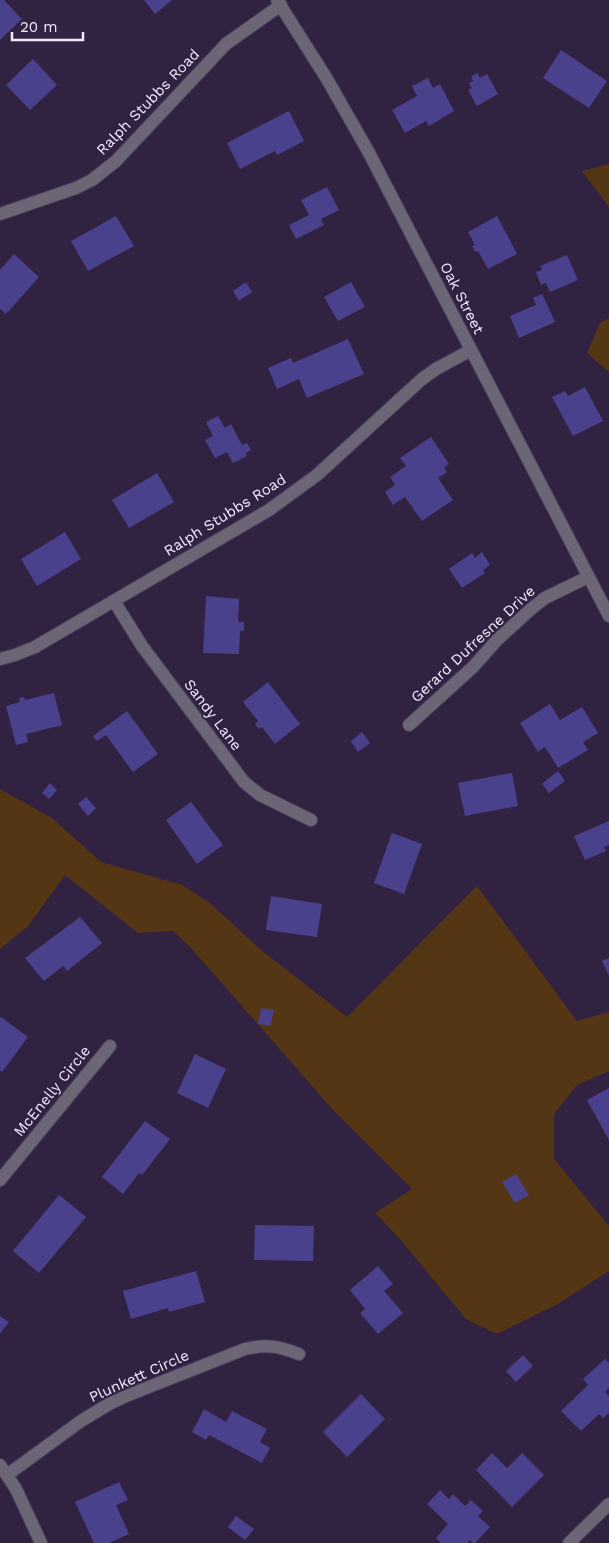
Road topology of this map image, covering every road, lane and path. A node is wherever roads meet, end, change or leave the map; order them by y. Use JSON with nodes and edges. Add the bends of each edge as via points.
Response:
{"nodes":[{"id":1,"x":279,"y":2,"type":"edge"},
{"id":2,"x":0,"y":214,"type":"edge"},
{"id":3,"x":471,"y":350,"type":"junction"},
{"id":4,"x":588,"y":577,"type":"junction"},
{"id":5,"x":114,"y":601,"type":"junction"},
{"id":6,"x":609,"y":616,"type":"edge"},
{"id":7,"x":0,"y":659,"type":"edge"},
{"id":8,"x":409,"y":725,"type":"dead end"},
{"id":9,"x":311,"y":820,"type":"dead end"},
{"id":10,"x":110,"y":1046,"type":"dead end"},
{"id":11,"x":0,"y":1180,"type":"edge"},
{"id":12,"x":299,"y":1354,"type":"dead end"},
{"id":13,"x":4,"y":1470,"type":"edge"},
{"id":14,"x":609,"y":1504,"type":"edge"},
{"id":15,"x":41,"y":1543,"type":"edge"},
{"id":16,"x":569,"y":1543,"type":"edge"}],
"edges":[{"from":1,"to":2,"type":"street","name":"Ralph Stubbs Road","via":[[226,44],[99,175],[76,188]]},
{"from":1,"to":3,"type":"street","name":"Oak Street","via":[[349,116]]},
{"from":3,"to":4,"type":"street","name":"Oak Street"},
{"from":3,"to":5,"type":"street","name":"Ralph Stubbs Road","via":[[422,379],[317,475],[269,510]]},
{"from":4,"to":6,"type":"street","name":"Oak Street"},
{"from":4,"to":8,"type":"street","name":"Gerard Dufresne Drive","via":[[545,598],[531,609]]},
{"from":5,"to":7,"type":"street","name":"Ralph Stubbs Road","via":[[29,650]]},
{"from":5,"to":9,"type":"street","name":"Sandy Lane","via":[[142,646],[244,782],[260,795]]},
{"from":10,"to":11,"type":"street","name":"McEnelly Circle"},
{"from":12,"to":13,"type":"street","name":"Plunkett Circle","via":[[272,1345],[245,1349],[126,1396]]},
{"from":13,"to":15,"type":"street"},
{"from":14,"to":16,"type":"street"}]}
